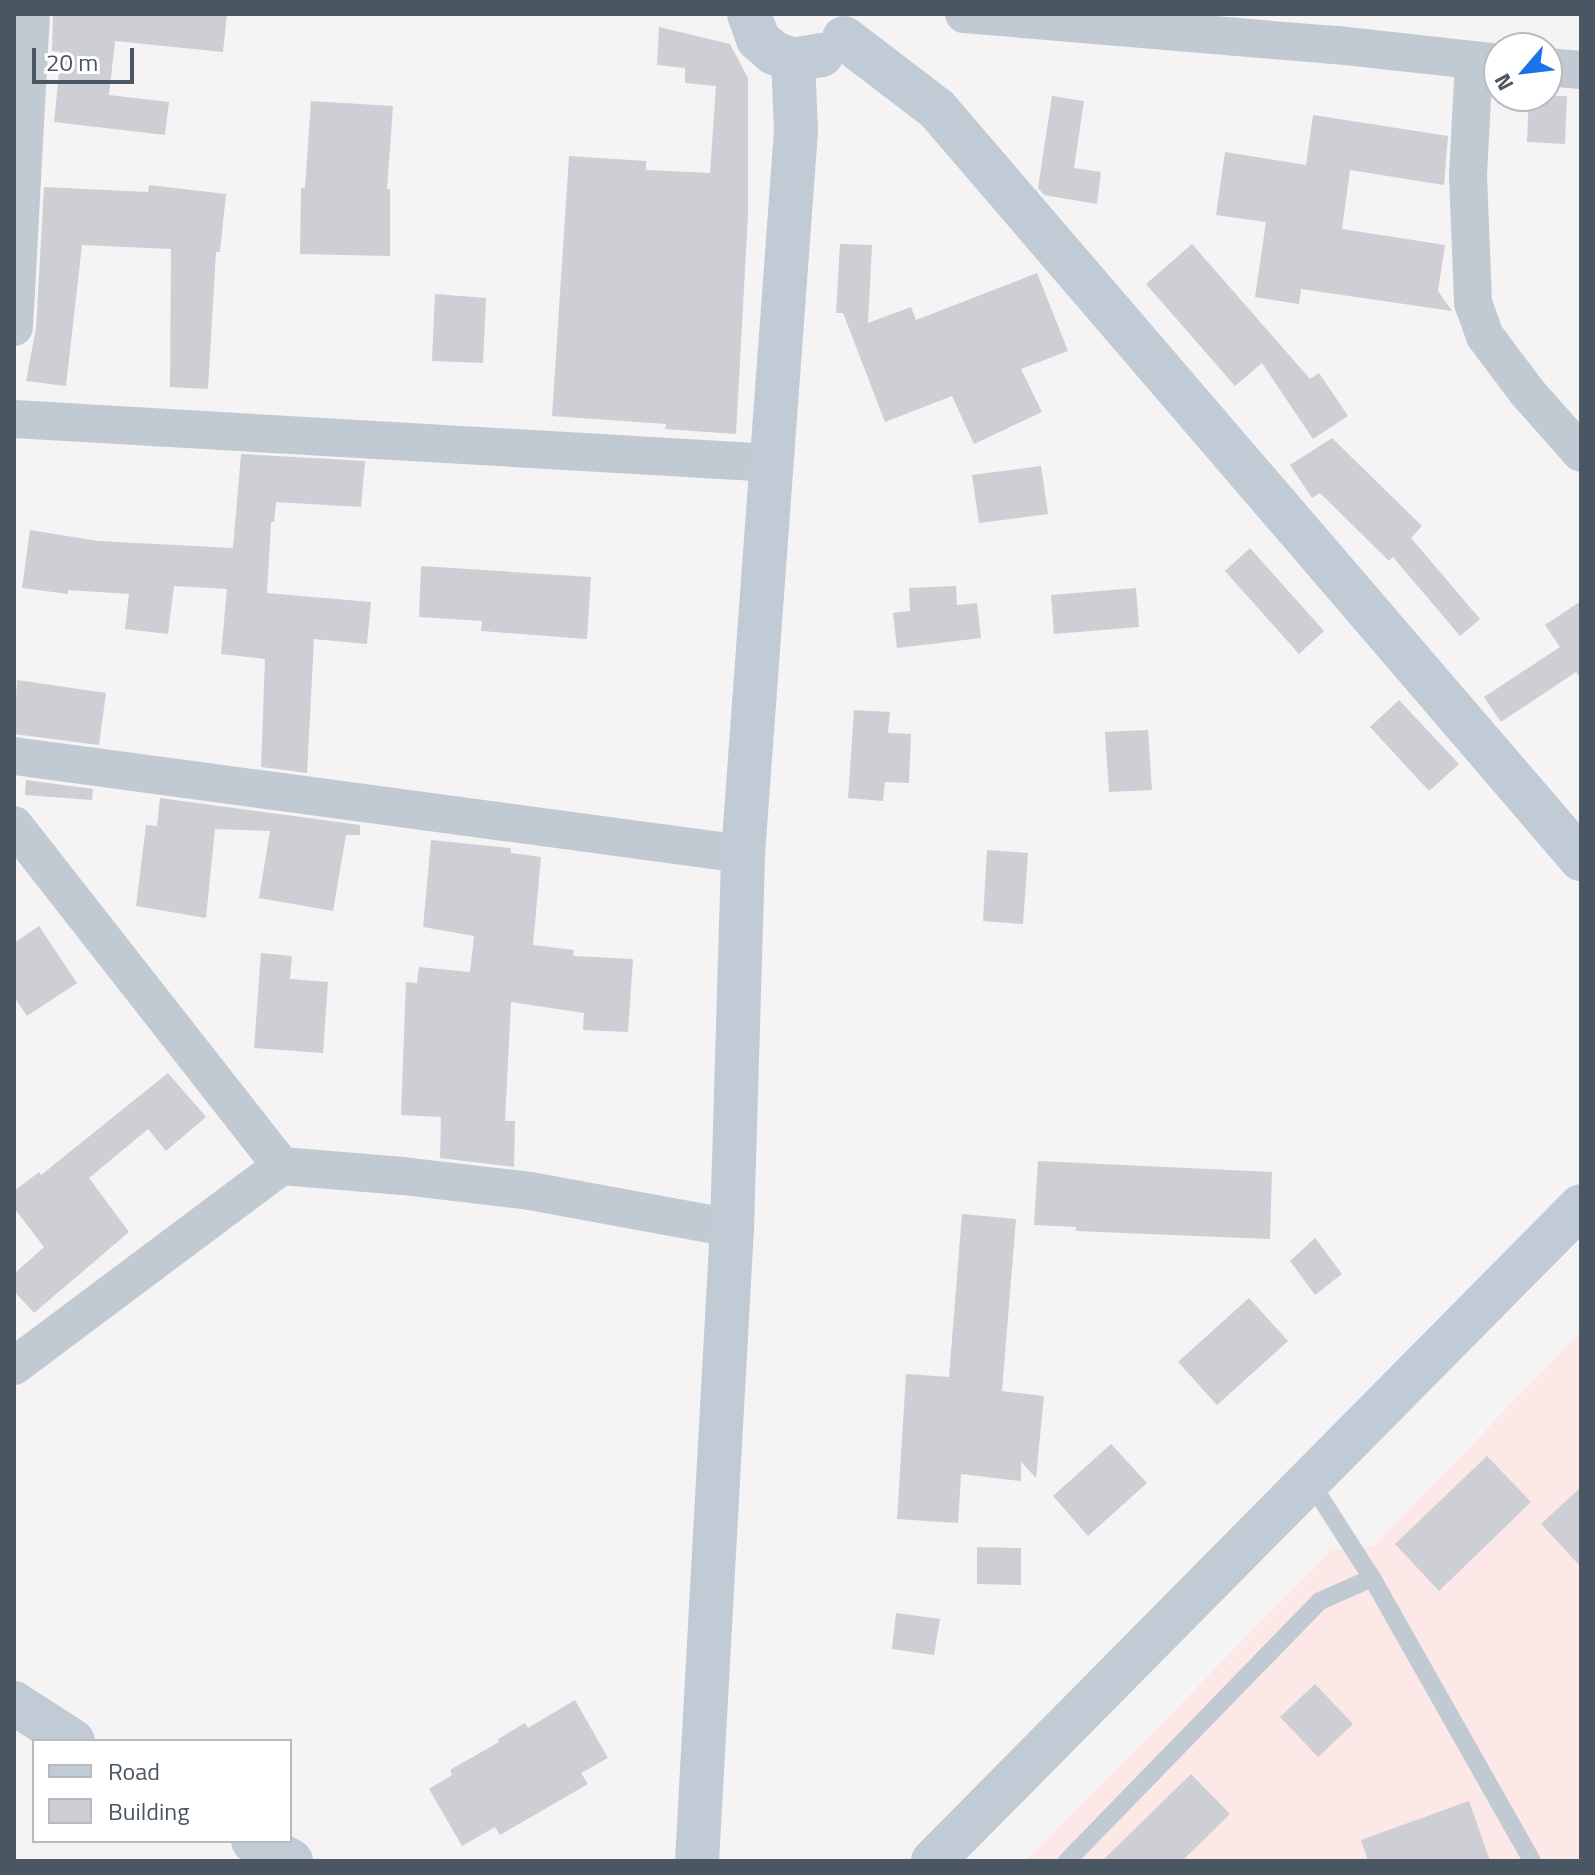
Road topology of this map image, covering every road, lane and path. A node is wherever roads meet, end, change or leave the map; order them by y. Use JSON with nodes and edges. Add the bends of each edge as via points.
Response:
{"nodes":[{"id":1,"x":31,"y":14,"type":"edge"},
{"id":2,"x":749,"y":14,"type":"edge"},
{"id":3,"x":964,"y":14,"type":"edge"},
{"id":4,"x":1037,"y":16,"type":"edge"},
{"id":5,"x":848,"y":26,"type":"edge"},
{"id":6,"x":1336,"y":29,"type":"edge"},
{"id":7,"x":793,"y":60,"type":"junction"},
{"id":8,"x":1483,"y":61,"type":"edge"},
{"id":9,"x":1483,"y":81,"type":"edge"},
{"id":10,"x":14,"y":327,"type":"edge"},
{"id":11,"x":14,"y":419,"type":"edge"},
{"id":12,"x":1581,"y":453,"type":"edge"},
{"id":13,"x":772,"y":463,"type":"junction"},
{"id":14,"x":14,"y":756,"type":"edge"},
{"id":15,"x":14,"y":825,"type":"edge"},
{"id":16,"x":743,"y":854,"type":"junction"},
{"id":17,"x":1581,"y":859,"type":"edge"},
{"id":18,"x":27,"y":868,"type":"edge"},
{"id":19,"x":281,"y":1166,"type":"junction"},
{"id":20,"x":1581,"y":1206,"type":"edge"},
{"id":21,"x":732,"y":1228,"type":"junction"},
{"id":22,"x":14,"y":1366,"type":"edge"},
{"id":23,"x":1311,"y":1483,"type":"junction"},
{"id":24,"x":1372,"y":1578,"type":"junction"},
{"id":25,"x":14,"y":1703,"type":"edge"},
{"id":26,"x":70,"y":1739,"type":"edge"},
{"id":27,"x":257,"y":1843,"type":"edge"},
{"id":28,"x":291,"y":1861,"type":"edge"},
{"id":29,"x":697,"y":1861,"type":"edge"},
{"id":30,"x":933,"y":1861,"type":"edge"},
{"id":31,"x":1067,"y":1861,"type":"edge"},
{"id":32,"x":1532,"y":1861,"type":"edge"}],
"edges":[{"from":1,"to":10,"type":"street"},
{"from":2,"to":7,"type":"street","via":[[758,39]]},
{"from":3,"to":4,"type":"street"},
{"from":4,"to":6,"type":"street"},
{"from":5,"to":7,"type":"street","via":[[830,52]]},
{"from":5,"to":17,"type":"street","via":[[937,109]]},
{"from":6,"to":8,"type":"street"},
{"from":7,"to":13,"type":"street","via":[[796,131]]},
{"from":9,"to":12,"type":"street","via":[[1468,176],[1473,303],[1485,336]]},
{"from":11,"to":13,"type":"street"},
{"from":13,"to":16,"type":"street"},
{"from":14,"to":16,"type":"street"},
{"from":15,"to":18,"type":"street"},
{"from":16,"to":21,"type":"street"},
{"from":18,"to":19,"type":"street"},
{"from":19,"to":21,"type":"street","via":[[530,1191]]},
{"from":19,"to":22,"type":"street"},
{"from":20,"to":23,"type":"street"},
{"from":21,"to":29,"type":"street"},
{"from":23,"to":24,"type":"lane"},
{"from":23,"to":30,"type":"street"},
{"from":24,"to":31,"type":"lane","via":[[1320,1601]]},
{"from":24,"to":32,"type":"lane"},
{"from":25,"to":26,"type":"street"},
{"from":27,"to":28,"type":"street"}]}
